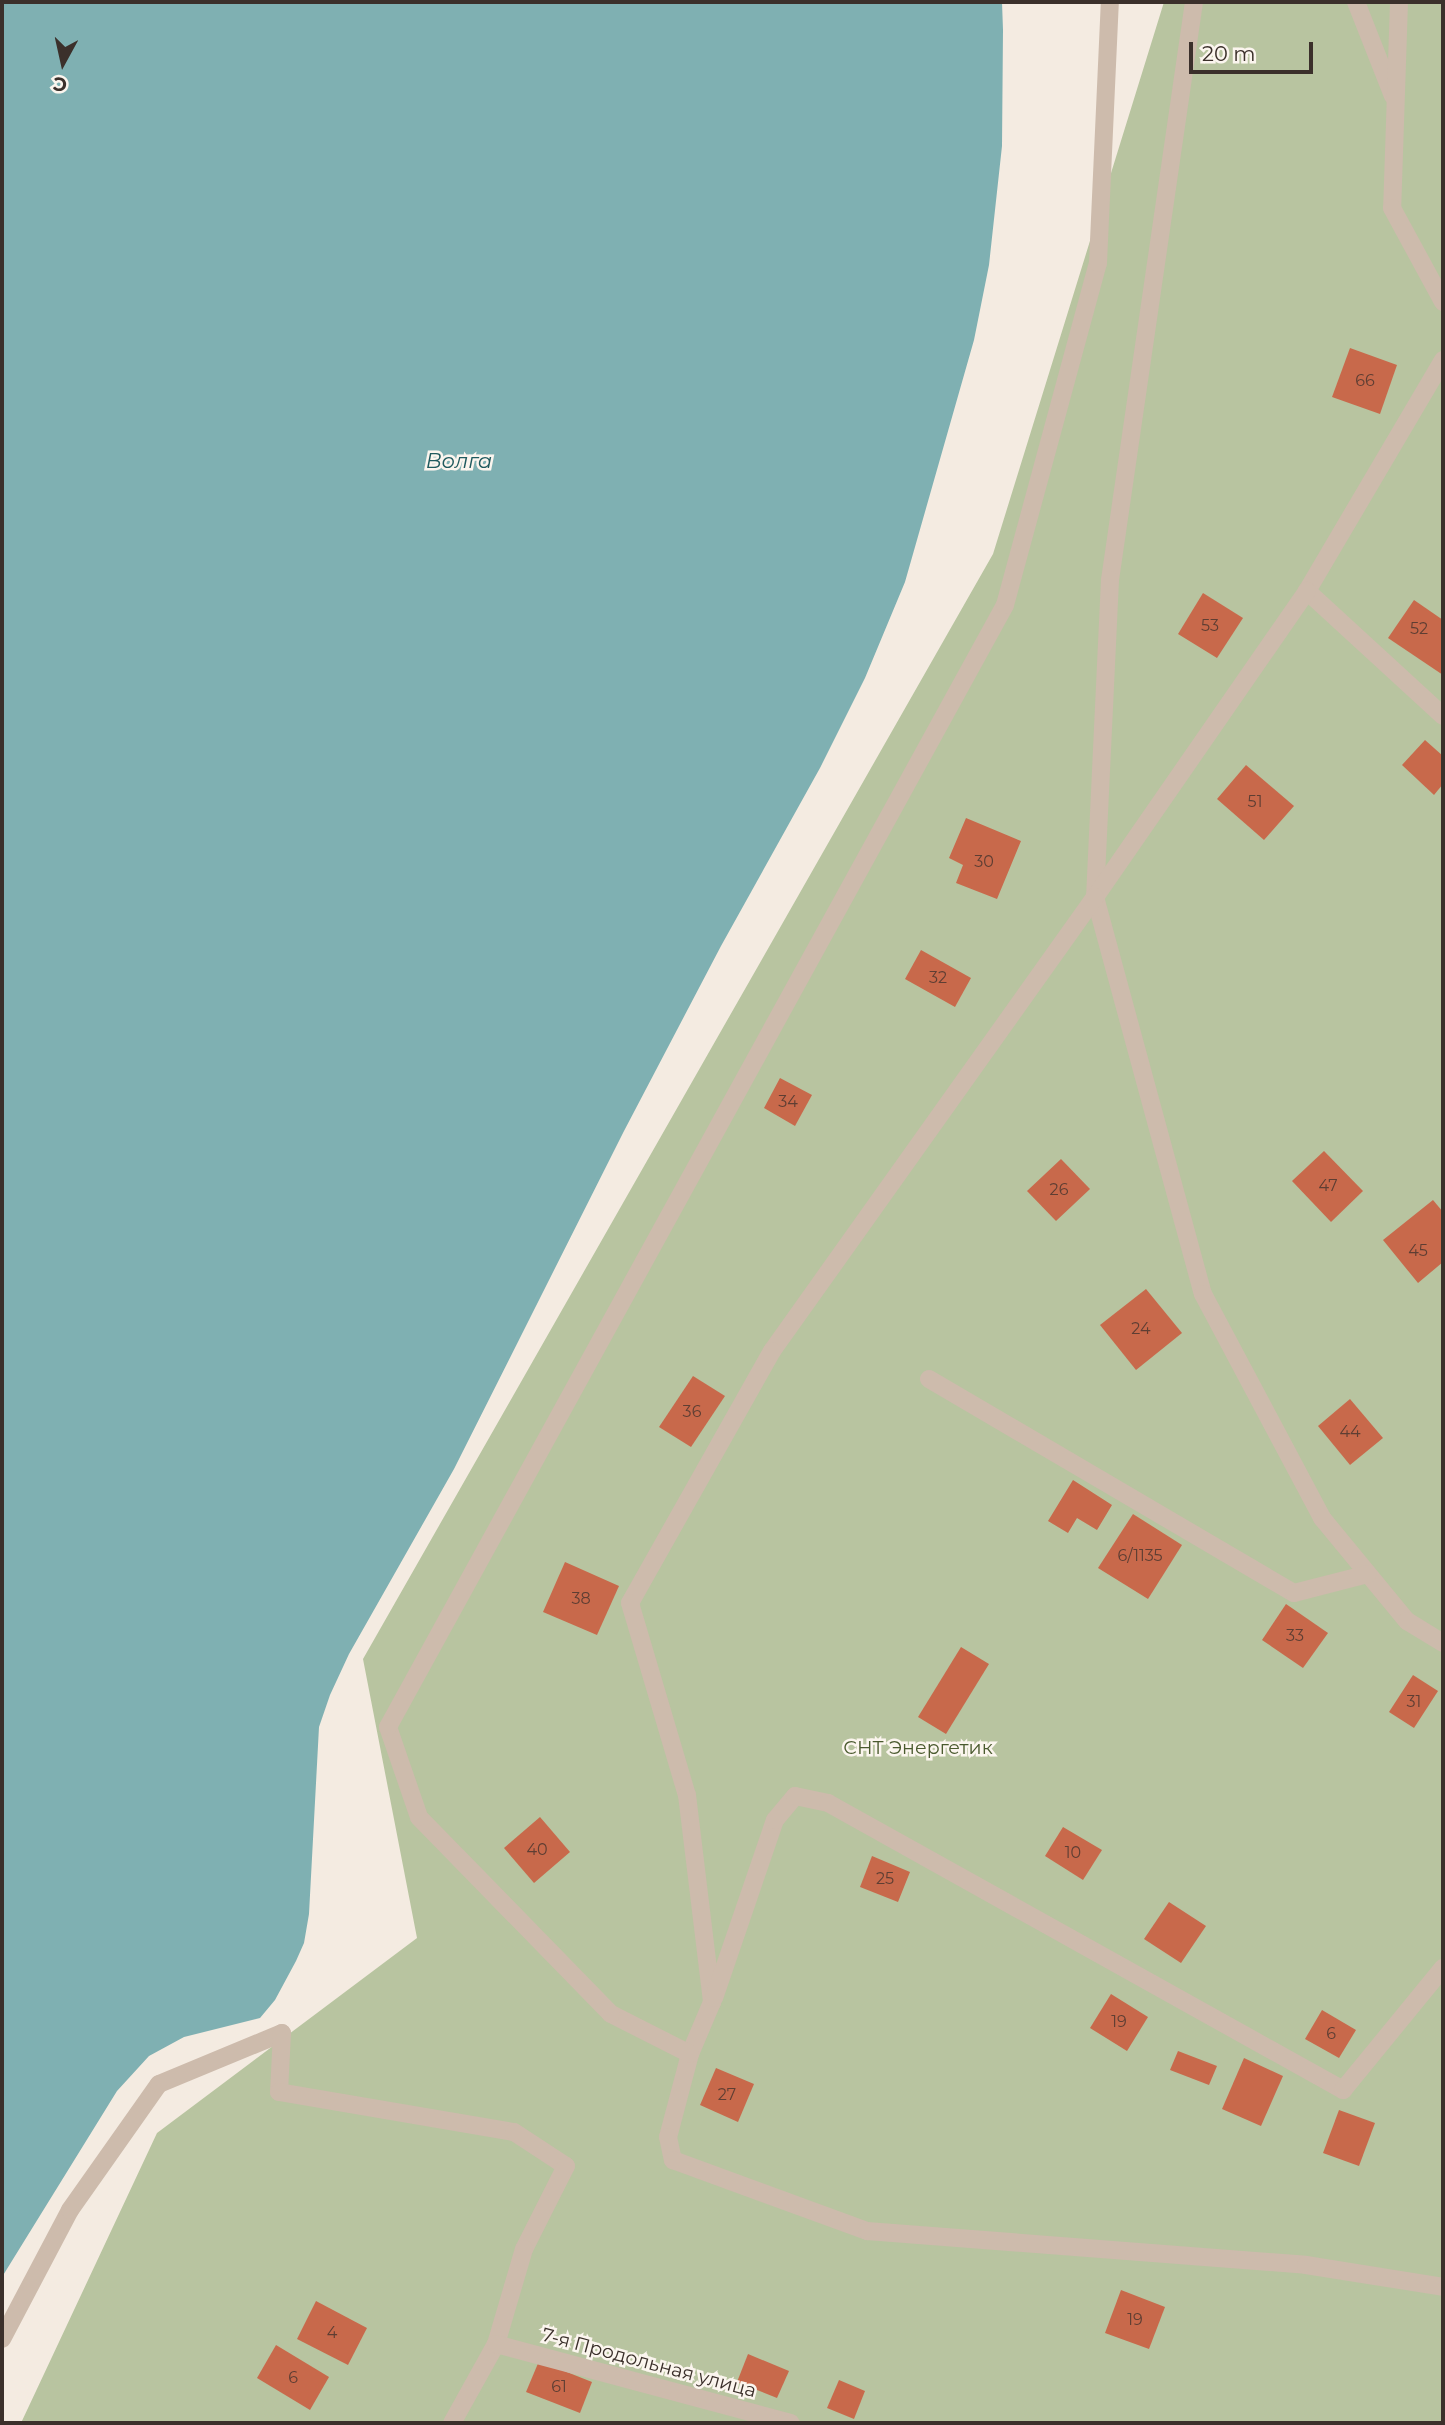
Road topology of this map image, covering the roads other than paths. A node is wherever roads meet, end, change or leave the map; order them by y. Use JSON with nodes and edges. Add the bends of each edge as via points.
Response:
{"nodes":[{"id":1,"x":1110,"y":2,"type":"edge"},
{"id":2,"x":1194,"y":2,"type":"edge"},
{"id":3,"x":1356,"y":2,"type":"edge"},
{"id":4,"x":1399,"y":2,"type":"edge"},
{"id":5,"x":1396,"y":103,"type":"junction"},
{"id":6,"x":1443,"y":302,"type":"edge"},
{"id":7,"x":1443,"y":359,"type":"edge"},
{"id":8,"x":1307,"y":591,"type":"junction"},
{"id":9,"x":1443,"y":716,"type":"edge"},
{"id":10,"x":1096,"y":897,"type":"junction"},
{"id":11,"x":929,"y":1379,"type":"dead end"},
{"id":12,"x":1368,"y":1574,"type":"junction"},
{"id":13,"x":1443,"y":1643,"type":"edge"},
{"id":14,"x":1443,"y":1968,"type":"edge"},
{"id":15,"x":712,"y":2002,"type":"junction"},
{"id":16,"x":690,"y":2054,"type":"junction"},
{"id":17,"x":1443,"y":2287,"type":"edge"},
{"id":18,"x":2,"y":2339,"type":"edge"},
{"id":19,"x":496,"y":2344,"type":"junction"},
{"id":20,"x":452,"y":2423,"type":"edge"},
{"id":21,"x":792,"y":2423,"type":"edge"}],
"edges":[{"from":1,"to":16,"type":"street","via":[[1098,262],[1005,605],[388,1727],[419,1817],[611,2014]]},
{"from":2,"to":10,"type":"street","via":[[1110,580]]},
{"from":3,"to":5,"type":"street"},
{"from":4,"to":5,"type":"street"},
{"from":5,"to":6,"type":"street","via":[[1392,208]]},
{"from":7,"to":8,"type":"street"},
{"from":8,"to":9,"type":"street"},
{"from":8,"to":10,"type":"street"},
{"from":10,"to":12,"type":"street","via":[[1203,1294],[1322,1518]]},
{"from":10,"to":15,"type":"street","via":[[772,1351],[630,1603],[687,1796]]},
{"from":11,"to":12,"type":"street","via":[[1294,1593]]},
{"from":12,"to":13,"type":"street","via":[[1407,1621]]},
{"from":14,"to":15,"type":"street","via":[[1343,2090],[828,1803],[795,1796],[775,1820]]},
{"from":15,"to":16,"type":"street"},
{"from":16,"to":17,"type":"street","via":[[667,2137],[673,2160],[867,2231],[1306,2265]]},
{"from":18,"to":19,"type":"street","via":[[70,2210],[159,2084],[282,2033],[279,2092],[514,2132],[566,2166],[524,2249]]},
{"from":19,"to":20,"type":"street"},
{"from":19,"to":21,"type":"street","name":"7-я Продольная улица"}]}
